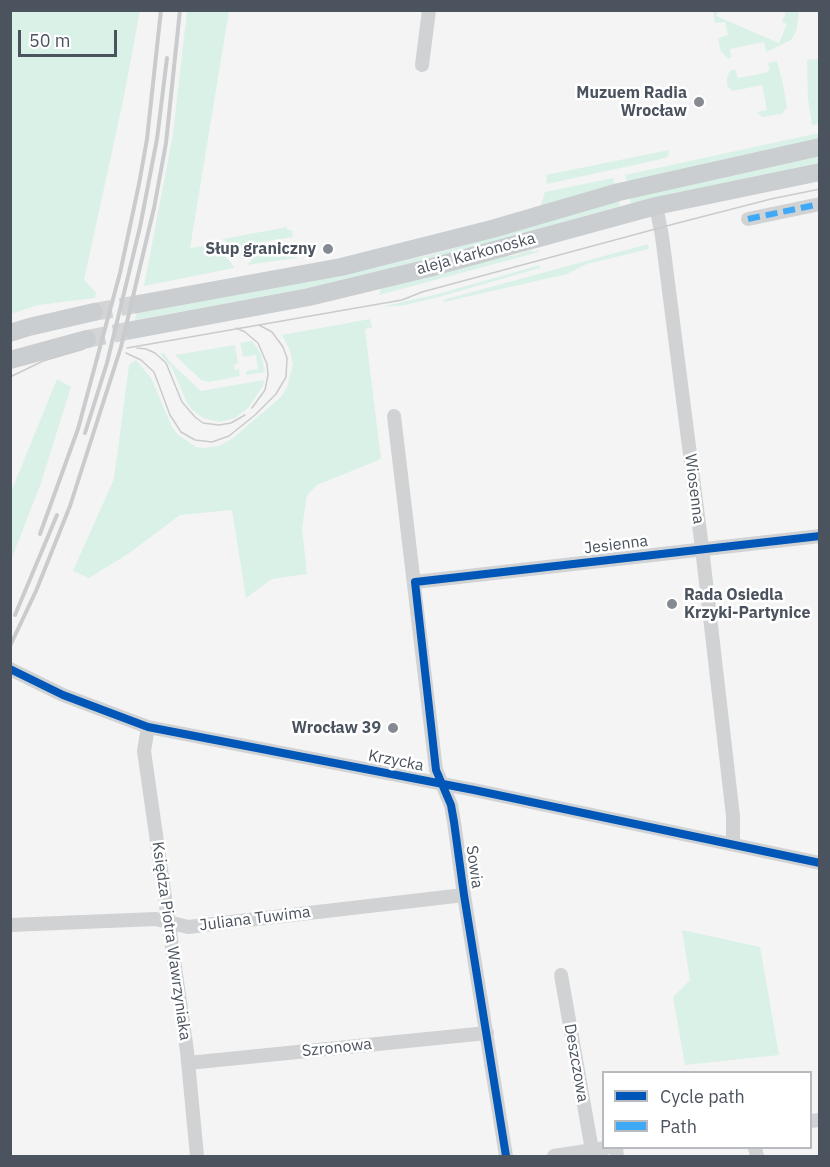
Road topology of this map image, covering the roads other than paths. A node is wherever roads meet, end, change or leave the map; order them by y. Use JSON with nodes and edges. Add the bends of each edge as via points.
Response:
{"nodes":[{"id":1,"x":429,"y":10,"type":"edge"},
{"id":2,"x":422,"y":65,"type":"dead end"},
{"id":3,"x":819,"y":147,"type":"edge"},
{"id":4,"x":819,"y":172,"type":"edge"},
{"id":5,"x":819,"y":204,"type":"edge"},
{"id":6,"x":656,"y":206,"type":"junction"},
{"id":7,"x":748,"y":219,"type":"dead end"},
{"id":8,"x":138,"y":304,"type":"tunnel mouth"},
{"id":9,"x":94,"y":312,"type":"tunnel mouth"},
{"id":10,"x":132,"y":330,"type":"tunnel mouth"},
{"id":11,"x":10,"y":333,"type":"edge"},
{"id":12,"x":87,"y":339,"type":"tunnel mouth"},
{"id":13,"x":10,"y":360,"type":"edge"},
{"id":14,"x":394,"y":416,"type":"dead end"},
{"id":15,"x":819,"y":536,"type":"edge"},
{"id":16,"x":702,"y":548,"type":"junction"},
{"id":17,"x":415,"y":582,"type":"junction"},
{"id":18,"x":10,"y":669,"type":"edge"},
{"id":19,"x":148,"y":727,"type":"junction"},
{"id":20,"x":444,"y":784,"type":"junction"},
{"id":21,"x":733,"y":844,"type":"junction"},
{"id":22,"x":819,"y":863,"type":"edge"},
{"id":23,"x":464,"y":896,"type":"junction"},
{"id":24,"x":168,"y":923,"type":"junction"},
{"id":25,"x":12,"y":930,"type":"edge"},
{"id":26,"x":561,"y":975,"type":"dead end"},
{"id":27,"x":487,"y":1033,"type":"junction"},
{"id":28,"x":188,"y":1062,"type":"junction"},
{"id":29,"x":602,"y":1149,"type":"edge"},
{"id":30,"x":592,"y":1150,"type":"junction"},
{"id":31,"x":197,"y":1156,"type":"edge"},
{"id":32,"x":506,"y":1156,"type":"edge"},
{"id":33,"x":554,"y":1156,"type":"edge"}],
"edges":[{"from":1,"to":2,"type":"street"},
{"from":3,"to":8,"type":"main road","name":"aleja Karkonoska","via":[[619,192],[341,267]]},
{"from":4,"to":6,"type":"main road","name":"aleja Karkonoska"},
{"from":5,"to":7,"type":"street"},
{"from":6,"to":10,"type":"main road","name":"aleja Karkonoska","via":[[309,297]]},
{"from":6,"to":16,"type":"street","name":"Wiosenna"},
{"from":9,"to":11,"type":"main road"},
{"from":12,"to":13,"type":"main road"},
{"from":14,"to":17,"type":"street","name":"Sowia"},
{"from":15,"to":16,"type":"street","name":"Jesienna"},
{"from":16,"to":17,"type":"street","name":"Jesienna"},
{"from":16,"to":21,"type":"street","name":"Wiosenna"},
{"from":17,"to":20,"type":"street","name":"Sowia","via":[[436,770]]},
{"from":18,"to":19,"type":"street","name":"Krzycka","via":[[69,698]]},
{"from":19,"to":20,"type":"street","name":"Krzycka"},
{"from":19,"to":24,"type":"street","name":"Księdza Piotra Wawrzyniaka","via":[[144,751]]},
{"from":20,"to":21,"type":"street","name":"Krzycka"},
{"from":20,"to":23,"type":"street","name":"Sowia","via":[[454,822]]},
{"from":21,"to":22,"type":"street","name":"Krzycka"},
{"from":23,"to":24,"type":"street","name":"Juliana Tuwima","via":[[188,927]]},
{"from":23,"to":27,"type":"street","name":"Sowia"},
{"from":24,"to":25,"type":"street","name":"Juliana Tuwima","via":[[156,920]]},
{"from":24,"to":28,"type":"street","name":"Księdza Piotra Wawrzyniaka"},
{"from":26,"to":30,"type":"street","name":"Deszczowa"},
{"from":27,"to":28,"type":"street","name":"Szronowa"},
{"from":27,"to":32,"type":"street","name":"Sowia"},
{"from":28,"to":31,"type":"street","name":"Księdza Piotra Wawrzyniaka"},
{"from":29,"to":30,"type":"street"},
{"from":30,"to":33,"type":"street"}]}
